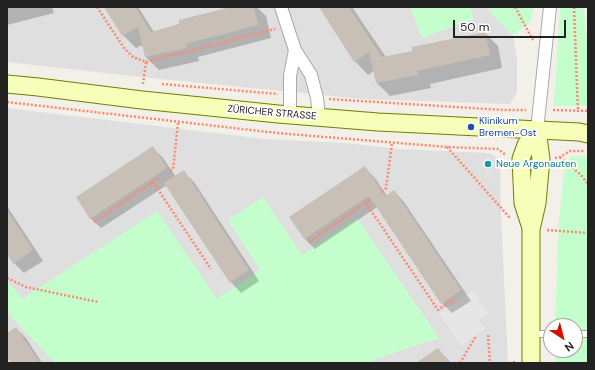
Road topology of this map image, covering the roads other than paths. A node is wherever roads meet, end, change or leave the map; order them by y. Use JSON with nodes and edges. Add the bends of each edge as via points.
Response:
{"nodes":[{"id":1,"x":281,"y":7,"type":"edge"},
{"id":2,"x":550,"y":7,"type":"edge"},
{"id":3,"x":295,"y":50,"type":"junction"},
{"id":4,"x":7,"y":84,"type":"edge"},
{"id":5,"x":290,"y":115,"type":"junction"},
{"id":6,"x":319,"y":117,"type":"junction"},
{"id":7,"x":538,"y":130,"type":"junction"},
{"id":8,"x":585,"y":132,"type":"edge"},
{"id":9,"x":531,"y":334,"type":"junction"},
{"id":10,"x":543,"y":334,"type":"edge"},
{"id":11,"x":531,"y":363,"type":"edge"}],
"edges":[{"from":1,"to":3,"type":"street"},
{"from":2,"to":7,"type":"street"},
{"from":3,"to":5,"type":"street","via":[[290,76]]},
{"from":3,"to":6,"type":"street","via":[[311,76]]},
{"from":4,"to":5,"type":"main road","name":"ZÜRICHER STRASSE"},
{"from":5,"to":6,"type":"main road","name":"ZÜRICHER STRASSE"},
{"from":6,"to":7,"type":"main road","name":"ZÜRICHER STRASSE"},
{"from":7,"to":8,"type":"main road","name":"ZÜRICHER STRASSE"},
{"from":7,"to":9,"type":"main road","via":[[541,159],[538,203],[532,229]]},
{"from":9,"to":10,"type":"lane"},
{"from":9,"to":11,"type":"main road"}]}
